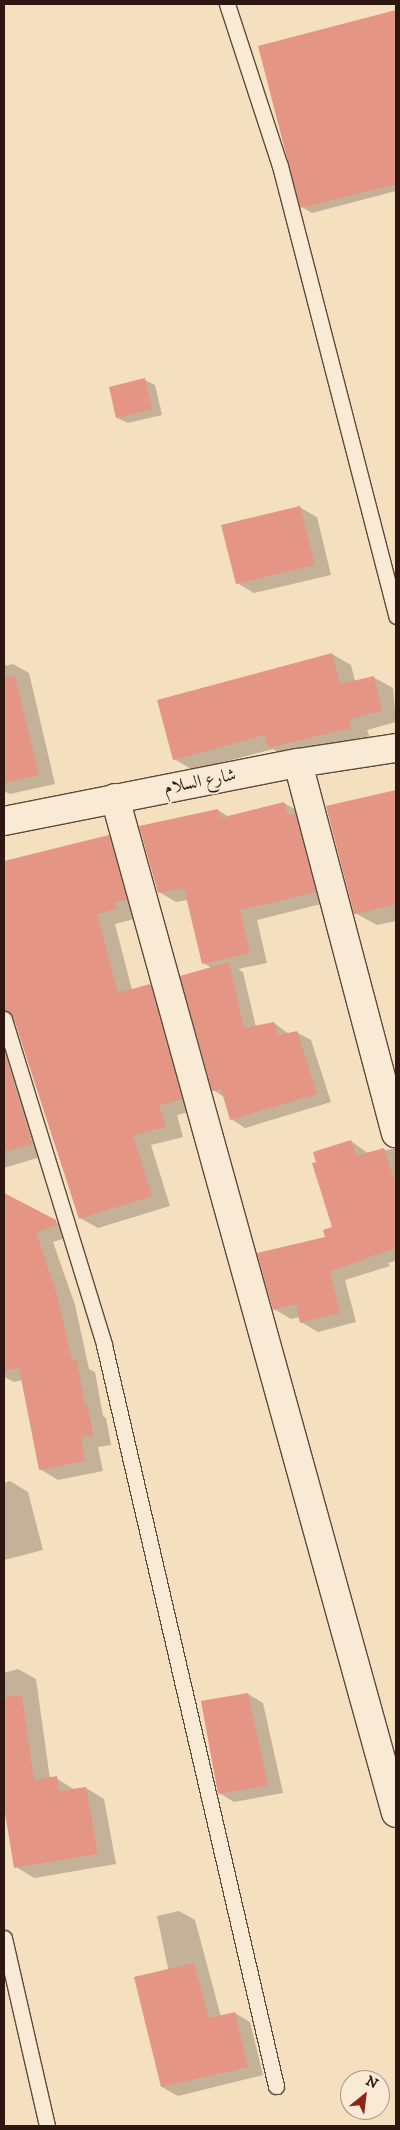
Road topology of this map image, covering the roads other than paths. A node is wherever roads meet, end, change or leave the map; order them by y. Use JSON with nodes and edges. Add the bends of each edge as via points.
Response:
{"nodes":[{"id":1,"x":227,"y":4,"type":"edge"},
{"id":2,"x":396,"y":616,"type":"edge"},
{"id":3,"x":396,"y":748,"type":"edge"},
{"id":4,"x":298,"y":763,"type":"junction"},
{"id":5,"x":115,"y":798,"type":"junction"},
{"id":6,"x":4,"y":821,"type":"edge"},
{"id":7,"x":4,"y":1019,"type":"edge"},
{"id":8,"x":396,"y":1133,"type":"edge"},
{"id":9,"x":396,"y":1813,"type":"edge"},
{"id":10,"x":4,"y":1938,"type":"edge"},
{"id":11,"x":276,"y":2086,"type":"dead end"},
{"id":12,"x":47,"y":2126,"type":"edge"}],
"edges":[{"from":1,"to":2,"type":"lane","via":[[280,166]]},
{"from":3,"to":4,"type":"street","name":"شارع السلام"},
{"from":4,"to":5,"type":"street","name":"شارع السلام"},
{"from":4,"to":8,"type":"street"},
{"from":5,"to":6,"type":"street","name":"شارع السلام"},
{"from":5,"to":9,"type":"street"},
{"from":7,"to":11,"type":"lane","via":[[104,1346]]},
{"from":10,"to":12,"type":"lane"}]}
